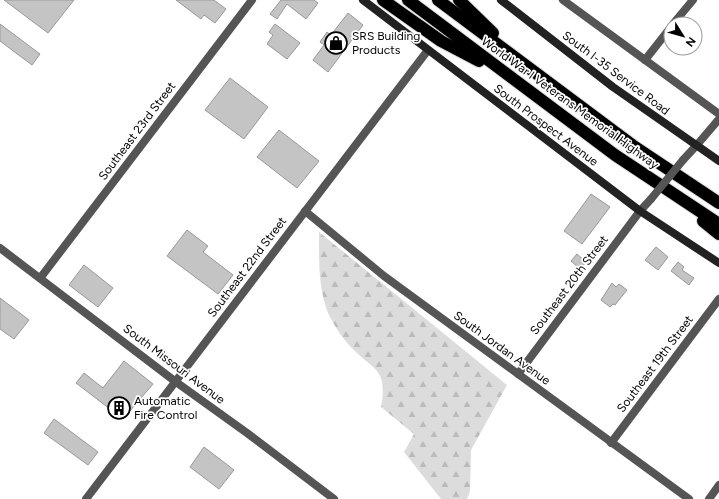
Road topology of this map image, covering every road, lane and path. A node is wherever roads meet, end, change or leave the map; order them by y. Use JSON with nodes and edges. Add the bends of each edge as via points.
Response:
{"nodes":[{"id":1,"x":252,"y":0,"type":"edge"},
{"id":2,"x":363,"y":0,"type":"edge"},
{"id":3,"x":383,"y":0,"type":"edge"},
{"id":4,"x":408,"y":0,"type":"edge"},
{"id":5,"x":438,"y":0,"type":"edge"},
{"id":6,"x":459,"y":0,"type":"edge"},
{"id":7,"x":501,"y":0,"type":"edge"},
{"id":8,"x":563,"y":0,"type":"edge"},
{"id":9,"x":693,"y":0,"type":"edge"},
{"id":10,"x":574,"y":3,"type":"edge"},
{"id":11,"x":680,"y":16,"type":"edge"},
{"id":12,"x":663,"y":37,"type":"edge"},
{"id":13,"x":428,"y":50,"type":"junction"},
{"id":14,"x":645,"y":60,"type":"junction"},
{"id":15,"x":526,"y":66,"type":"junction"},
{"id":16,"x":513,"y":79,"type":"junction"},
{"id":17,"x":719,"y":114,"type":"edge"},
{"id":18,"x":719,"y":119,"type":"edge"},
{"id":19,"x":696,"y":146,"type":"junction"},
{"id":20,"x":719,"y":161,"type":"edge"},
{"id":21,"x":674,"y":195,"type":"junction"},
{"id":22,"x":719,"y":203,"type":"edge"},
{"id":23,"x":305,"y":211,"type":"junction"},
{"id":24,"x":640,"y":211,"type":"junction"},
{"id":25,"x":719,"y":224,"type":"edge"},
{"id":26,"x":719,"y":234,"type":"edge"},
{"id":27,"x":0,"y":248,"type":"edge"},
{"id":28,"x":719,"y":263,"type":"edge"},
{"id":29,"x":41,"y":277,"type":"junction"},
{"id":30,"x":719,"y":299,"type":"edge"},
{"id":31,"x":518,"y":374,"type":"junction"},
{"id":32,"x":176,"y":382,"type":"junction"},
{"id":33,"x":611,"y":442,"type":"junction"},
{"id":34,"x":719,"y":485,"type":"edge"},
{"id":35,"x":86,"y":499,"type":"edge"},
{"id":36,"x":334,"y":499,"type":"edge"},
{"id":37,"x":689,"y":499,"type":"edge"},
{"id":38,"x":709,"y":499,"type":"edge"}],
"edges":[{"from":1,"to":29,"type":"street","name":"Southeast 23rd Street"},
{"from":2,"to":13,"type":"main road","name":"South Prospect Avenue"},
{"from":3,"to":16,"type":"highway","via":[[441,40]]},
{"from":4,"to":16,"type":"highway","name":"World War I Veterans Memorial Highway"},
{"from":5,"to":15,"type":"highway","name":"World War I Veterans Memorial Highway"},
{"from":6,"to":15,"type":"highway"},
{"from":7,"to":19,"type":"main road","name":"South I-35 Service Road","via":[[613,87]]},
{"from":8,"to":10,"type":"street"},
{"from":9,"to":11,"type":"street"},
{"from":10,"to":14,"type":"street"},
{"from":12,"to":14,"type":"street"},
{"from":13,"to":23,"type":"street","name":"Southeast 22nd Street"},
{"from":13,"to":24,"type":"main road","name":"South Prospect Avenue"},
{"from":14,"to":17,"type":"street"},
{"from":15,"to":22,"type":"highway","name":"World War I Veterans Memorial Highway","via":[[635,147]]},
{"from":16,"to":21,"type":"highway","name":"World War I Veterans Memorial Highway","via":[[615,155]]},
{"from":18,"to":19,"type":"street","name":"Southeast 20th Street"},
{"from":19,"to":20,"type":"main road","name":"South I-35 Service Road"},
{"from":19,"to":24,"type":"street","name":"Southeast 20th Street","bridge":true},
{"from":21,"to":25,"type":"highway","name":"World War I Veterans Memorial Highway"},
{"from":21,"to":26,"type":"highway"},
{"from":23,"to":31,"type":"street","name":"South Jordan Avenue","via":[[384,276]]},
{"from":23,"to":32,"type":"street","name":"Southeast 22nd Street"},
{"from":24,"to":28,"type":"main road","name":"South Prospect Avenue"},
{"from":24,"to":31,"type":"street","name":"Southeast 20th Street"},
{"from":27,"to":29,"type":"street","name":"South Missouri Avenue"},
{"from":29,"to":32,"type":"street","name":"South Missouri Avenue"},
{"from":30,"to":33,"type":"street","name":"Southeast 19th Street"},
{"from":31,"to":33,"type":"street","name":"South Jordan Avenue"},
{"from":32,"to":35,"type":"street","name":"Southeast 22nd Street"},
{"from":32,"to":36,"type":"street","name":"South Missouri Avenue"},
{"from":33,"to":37,"type":"street","name":"South Jordan Avenue"},
{"from":34,"to":38,"type":"street"}]}
